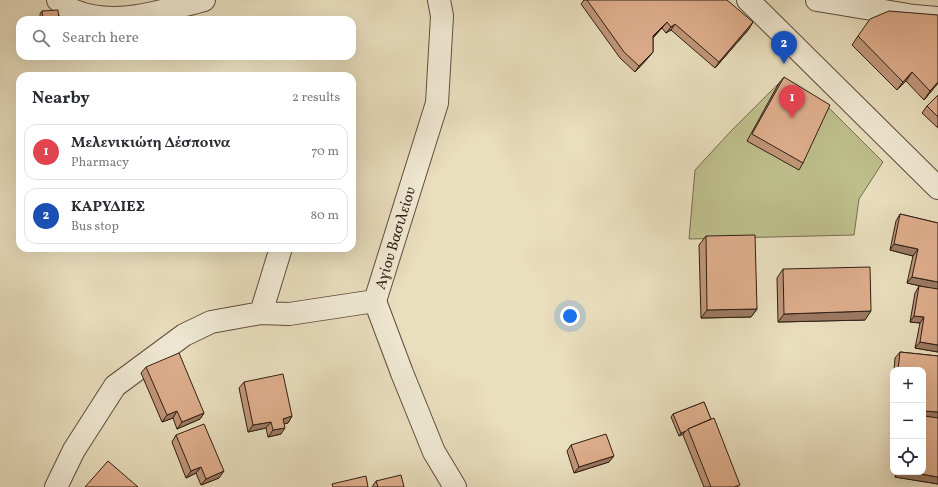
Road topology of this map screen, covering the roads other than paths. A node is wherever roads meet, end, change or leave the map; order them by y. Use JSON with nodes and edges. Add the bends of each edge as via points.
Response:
{"nodes":[{"id":1,"x":58,"y":0,"type":"edge"},
{"id":2,"x":204,"y":0,"type":"edge"},
{"id":3,"x":439,"y":0,"type":"edge"},
{"id":4,"x":748,"y":0,"type":"edge"},
{"id":5,"x":817,"y":0,"type":"edge"},
{"id":6,"x":90,"y":16,"type":"edge"},
{"id":7,"x":141,"y":16,"type":"edge"},
{"id":8,"x":938,"y":18,"type":"edge"},
{"id":9,"x":938,"y":188,"type":"edge"},
{"id":10,"x":280,"y":252,"type":"dead end"},
{"id":11,"x":375,"y":301,"type":"junction"},
{"id":12,"x":261,"y":313,"type":"junction"},
{"id":13,"x":56,"y":487,"type":"edge"},
{"id":14,"x":454,"y":487,"type":"edge"}],
"edges":[{"from":1,"to":6,"type":"street","via":[[69,9]]},
{"from":2,"to":7,"type":"street"},
{"from":3,"to":11,"type":"street","name":"Αγίου Βασιλείου","via":[[442,16],[437,103]]},
{"from":4,"to":9,"type":"street"},
{"from":5,"to":8,"type":"street"},
{"from":10,"to":12,"type":"street"},
{"from":11,"to":12,"type":"street","via":[[289,314]]},
{"from":11,"to":14,"type":"street","name":"Αγίου Βασιλείου","via":[[434,452]]},
{"from":12,"to":13,"type":"street","via":[[211,322],[184,335],[115,386],[74,450]]}]}
